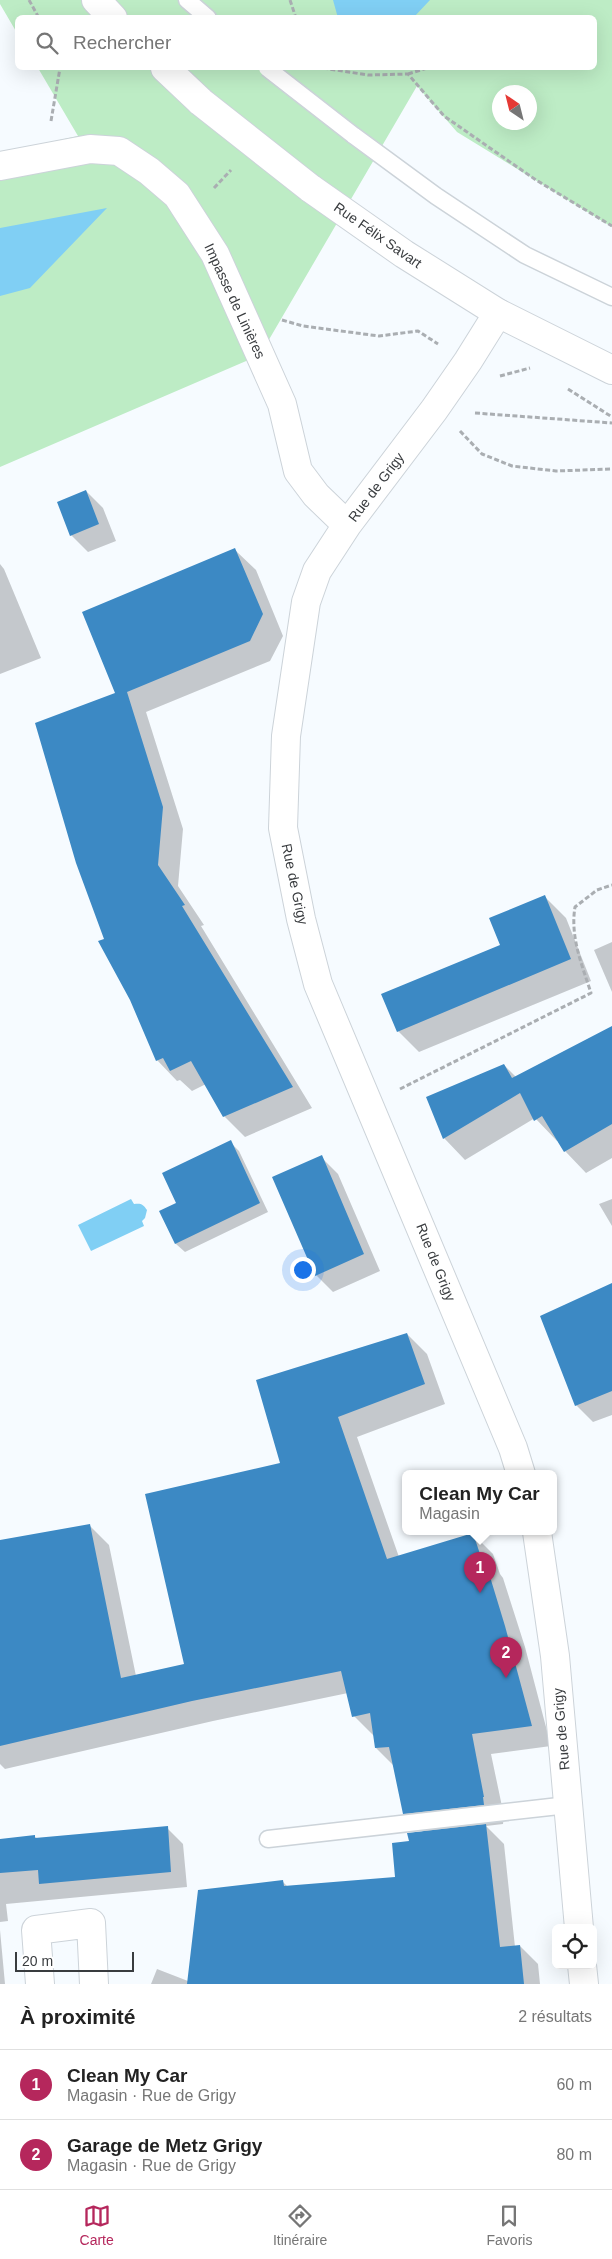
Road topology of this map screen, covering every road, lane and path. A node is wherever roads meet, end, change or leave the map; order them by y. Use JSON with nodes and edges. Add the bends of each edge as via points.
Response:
{"nodes":[{"id":1,"x":29,"y":0,"type":"edge"},
{"id":2,"x":96,"y":0,"type":"edge"},
{"id":3,"x":187,"y":0,"type":"edge"},
{"id":4,"x":290,"y":0,"type":"edge"},
{"id":5,"x":37,"y":15,"type":"edge"},
{"id":6,"x":110,"y":15,"type":"edge"},
{"id":7,"x":204,"y":15,"type":"edge"},
{"id":8,"x":295,"y":15,"type":"edge"},
{"id":9,"x":60,"y":70,"type":"edge"},
{"id":10,"x":167,"y":70,"type":"edge"},
{"id":11,"x":270,"y":70,"type":"edge"},
{"id":12,"x":336,"y":70,"type":"edge"},
{"id":13,"x":421,"y":70,"type":"edge"},
{"id":14,"x":408,"y":74,"type":"junction"},
{"id":15,"x":59,"y":153,"type":"junction"},
{"id":16,"x":0,"y":166,"type":"edge"},
{"id":17,"x":612,"y":226,"type":"edge"},
{"id":18,"x":612,"y":297,"type":"edge"},
{"id":19,"x":240,"y":308,"type":"junction"},
{"id":20,"x":498,"y":312,"type":"junction"},
{"id":21,"x":468,"y":361,"type":"junction"},
{"id":22,"x":612,"y":370,"type":"edge"},
{"id":23,"x":537,"y":371,"type":"dead end"},
{"id":24,"x":566,"y":388,"type":"dead end"},
{"id":25,"x":434,"y":410,"type":"junction"},
{"id":26,"x":612,"y":417,"type":"edge"},
{"id":27,"x":612,"y":423,"type":"edge"},
{"id":28,"x":612,"y":469,"type":"edge"},
{"id":29,"x":347,"y":525,"type":"junction"},
{"id":30,"x":612,"y":885,"type":"edge"},
{"id":31,"x":368,"y":1103,"type":"junction"},
{"id":32,"x":520,"y":1470,"type":"edge"},
{"id":33,"x":537,"y":1535,"type":"edge"},
{"id":34,"x":568,"y":1805,"type":"junction"},
{"id":35,"x":268,"y":1839,"type":"dead end"},
{"id":36,"x":579,"y":1924,"type":"edge"},
{"id":37,"x":582,"y":1969,"type":"edge"},
{"id":38,"x":40,"y":1984,"type":"edge"},
{"id":39,"x":94,"y":1984,"type":"edge"},
{"id":40,"x":584,"y":1984,"type":"edge"}],
"edges":[{"from":1,"to":5,"type":"path"},
{"from":2,"to":6,"type":"street"},
{"from":3,"to":7,"type":"lane"},
{"from":4,"to":8,"type":"path"},
{"from":9,"to":15,"type":"path","via":[[51,124]]},
{"from":10,"to":20,"type":"street","name":"Rue Félix Savart","bridge":true,"via":[[201,102],[310,188],[404,254]]},
{"from":11,"to":18,"type":"lane","bridge":true,"via":[[353,136],[525,255]]},
{"from":12,"to":14,"type":"path","via":[[368,75]]},
{"from":13,"to":14,"type":"path"},
{"from":14,"to":17,"type":"path","via":[[444,116],[536,180]]},
{"from":15,"to":16,"type":"street","name":"Impasse de Linières"},
{"from":15,"to":19,"type":"street","name":"Impasse de Linières","via":[[119,150],[149,171],[177,195],[216,254]]},
{"from":19,"to":21,"type":"path","via":[[303,326],[379,336],[418,331]]},
{"from":19,"to":29,"type":"street","name":"Impasse de Linières","via":[[282,404],[298,471],[316,495]]},
{"from":20,"to":21,"type":"street","name":"Rue de Grigy"},
{"from":20,"to":22,"type":"street","name":"Rue Félix Savart"},
{"from":21,"to":23,"type":"path","via":[[493,378],[532,368]]},
{"from":21,"to":25,"type":"street","name":"Rue de Grigy"},
{"from":24,"to":26,"type":"path"},
{"from":25,"to":27,"type":"path"},
{"from":25,"to":28,"type":"path","via":[[462,432],[482,454],[512,466],[556,471]]},
{"from":25,"to":29,"type":"street","name":"Rue de Grigy"},
{"from":29,"to":31,"type":"street","name":"Rue de Grigy","via":[[317,572],[306,602],[286,736],[283,828],[318,984]]},
{"from":30,"to":31,"type":"path","via":[[597,890],[575,908],[572,924],[591,993]]},
{"from":31,"to":32,"type":"street","name":"Rue de Grigy"},
{"from":33,"to":34,"type":"street","name":"Rue de Grigy","via":[[555,1656]]},
{"from":34,"to":35,"type":"lane"},
{"from":34,"to":36,"type":"street","name":"Rue de Grigy"},
{"from":37,"to":40,"type":"street"},
{"from":38,"to":39,"type":"street","via":[[36,1930],[90,1924]]}]}
